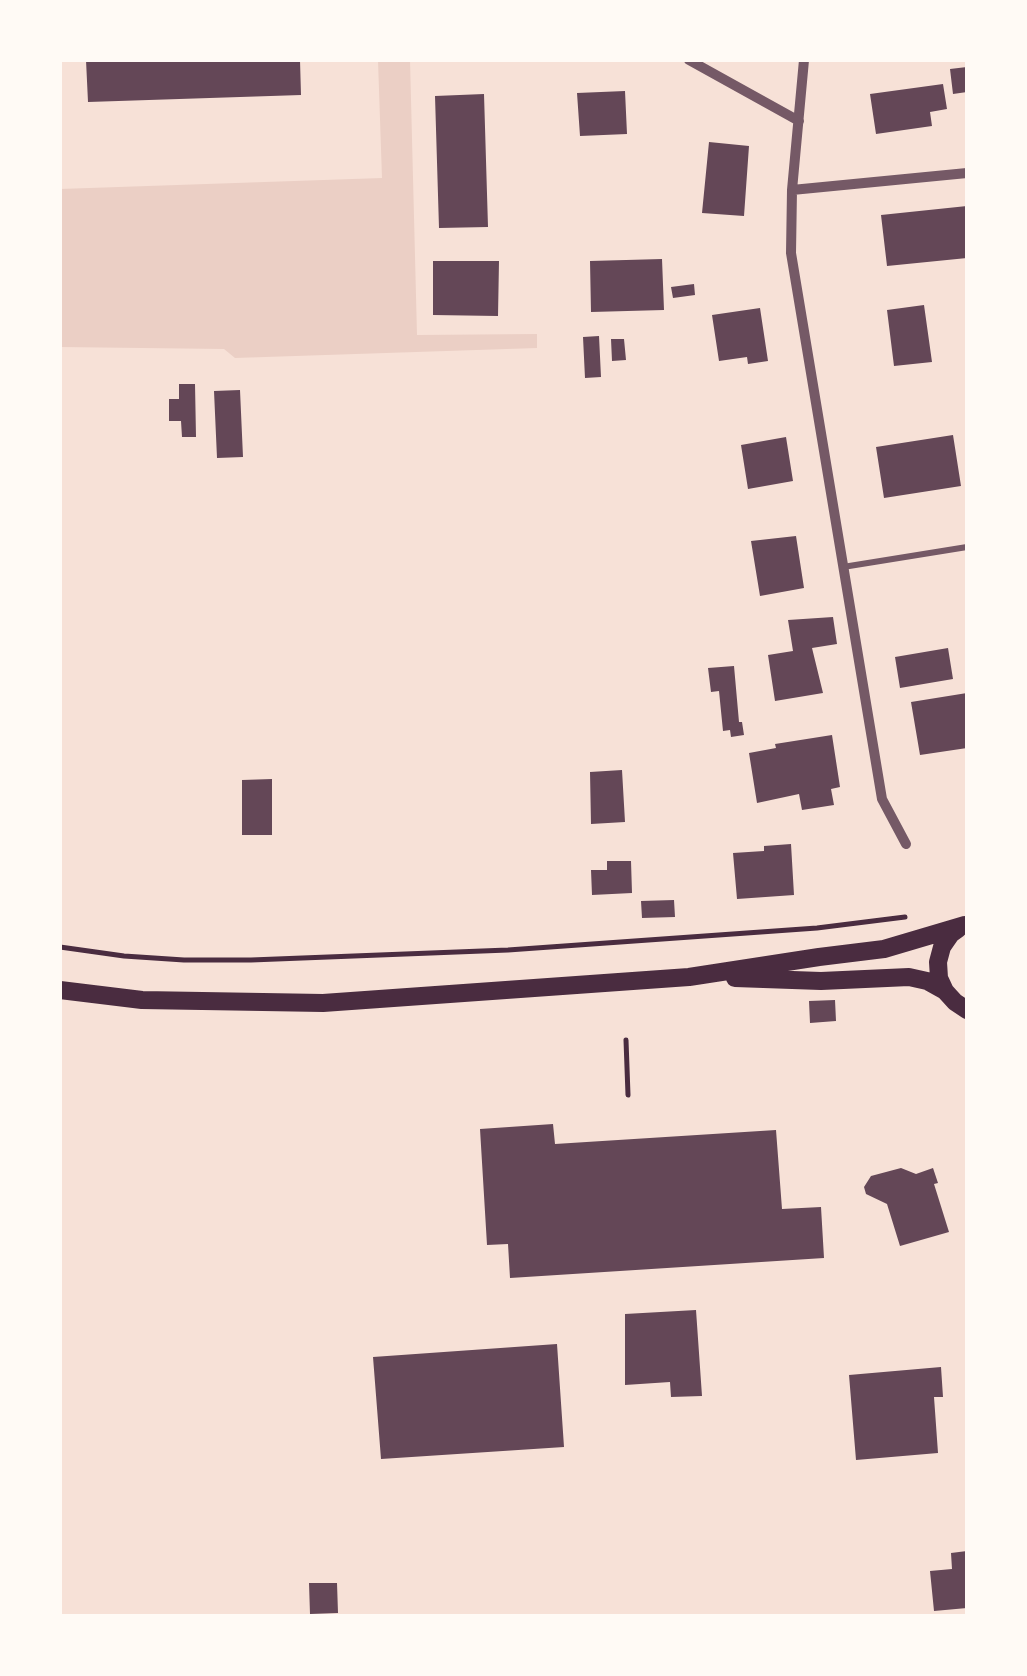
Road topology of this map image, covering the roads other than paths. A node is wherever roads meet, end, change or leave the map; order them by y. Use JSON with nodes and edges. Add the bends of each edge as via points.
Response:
{"nodes":[{"id":1,"x":688,"y":60,"type":"edge"},
{"id":2,"x":804,"y":60,"type":"edge"},
{"id":3,"x":799,"y":122,"type":"junction"},
{"id":4,"x":967,"y":173,"type":"edge"},
{"id":5,"x":792,"y":190,"type":"junction"},
{"id":6,"x":967,"y":548,"type":"edge"},
{"id":7,"x":844,"y":567,"type":"junction"},
{"id":8,"x":906,"y":844,"type":"dead end"},
{"id":9,"x":966,"y":924,"type":"edge"},
{"id":10,"x":689,"y":977,"type":"junction"},
{"id":11,"x":60,"y":990,"type":"edge"},
{"id":12,"x":945,"y":991,"type":"junction"},
{"id":13,"x":967,"y":1010,"type":"edge"}],
"edges":[{"from":1,"to":3,"type":"street"},
{"from":2,"to":3,"type":"street"},
{"from":3,"to":5,"type":"street"},
{"from":4,"to":5,"type":"street"},
{"from":5,"to":7,"type":"street","via":[[791,253]]},
{"from":6,"to":7,"type":"lane"},
{"from":7,"to":8,"type":"street","via":[[882,799]]},
{"from":9,"to":10,"type":"main road","via":[[884,950]]},
{"from":9,"to":12,"type":"main road","via":[[942,946],[939,978]]},
{"from":10,"to":11,"type":"main road","via":[[323,1003],[142,1000]]},
{"from":10,"to":12,"type":"main road","via":[[821,982],[908,976]]},
{"from":12,"to":13,"type":"main road"}]}
